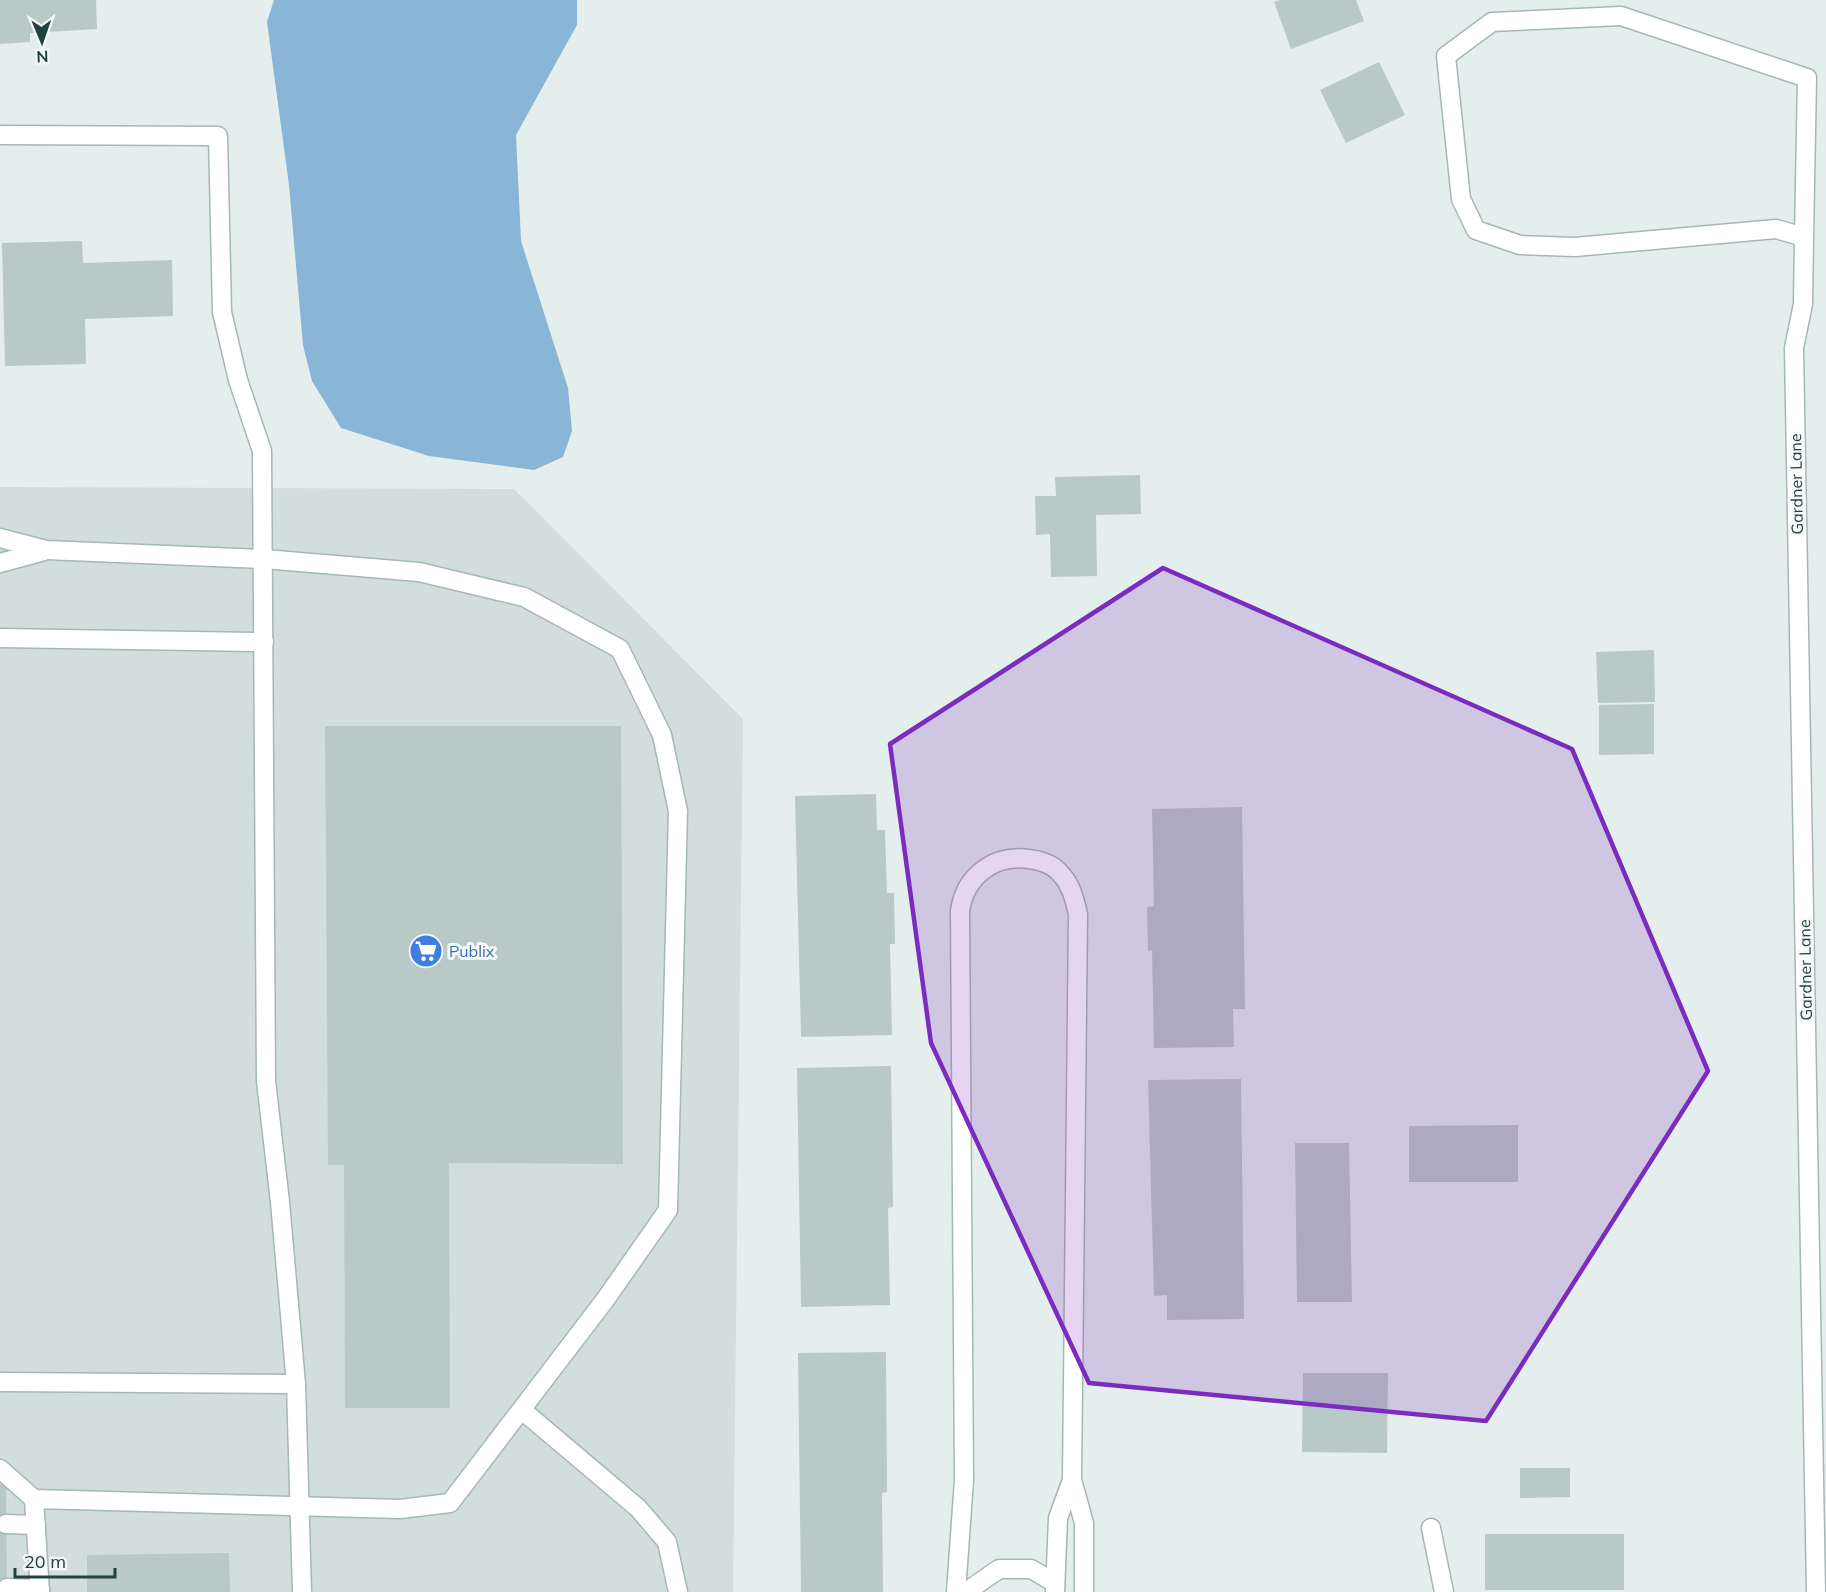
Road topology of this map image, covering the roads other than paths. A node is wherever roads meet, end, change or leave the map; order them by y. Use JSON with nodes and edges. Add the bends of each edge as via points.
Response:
{"nodes":[{"id":1,"x":0,"y":135,"type":"edge"},
{"id":2,"x":1804,"y":237,"type":"junction"},
{"id":3,"x":0,"y":538,"type":"edge"},
{"id":4,"x":46,"y":550,"type":"junction"},
{"id":5,"x":264,"y":559,"type":"junction"},
{"id":6,"x":0,"y":563,"type":"edge"},
{"id":7,"x":0,"y":638,"type":"edge"},
{"id":8,"x":264,"y":642,"type":"junction"},
{"id":9,"x":0,"y":1382,"type":"edge"},
{"id":10,"x":296,"y":1384,"type":"junction"},
{"id":11,"x":522,"y":1410,"type":"junction"},
{"id":12,"x":0,"y":1468,"type":"edge"},
{"id":13,"x":1072,"y":1480,"type":"junction"},
{"id":14,"x":34,"y":1499,"type":"junction"},
{"id":15,"x":299,"y":1505,"type":"junction"},
{"id":16,"x":6,"y":1524,"type":"dead end"},
{"id":17,"x":36,"y":1526,"type":"junction"},
{"id":18,"x":1431,"y":1528,"type":"dead end"},
{"id":19,"x":1055,"y":1587,"type":"edge"},
{"id":20,"x":7,"y":1588,"type":"dead end"},
{"id":21,"x":40,"y":1591,"type":"edge"},
{"id":22,"x":302,"y":1592,"type":"edge"},
{"id":23,"x":678,"y":1592,"type":"edge"},
{"id":24,"x":956,"y":1592,"type":"edge"},
{"id":25,"x":966,"y":1592,"type":"edge"},
{"id":26,"x":1084,"y":1592,"type":"edge"},
{"id":27,"x":1444,"y":1592,"type":"edge"},
{"id":28,"x":1816,"y":1592,"type":"edge"}],
"edges":[{"from":1,"to":5,"type":"street","via":[[218,136],[222,312],[238,380],[262,451]]},
{"from":2,"to":2,"type":"street","name":"Gardner Lane","via":[[1776,229],[1575,247],[1520,245],[1476,230],[1461,200],[1446,56],[1492,22],[1621,16],[1807,78]]},
{"from":2,"to":28,"type":"street","name":"Gardner Lane","via":[[1803,304],[1794,348]]},
{"from":3,"to":4,"type":"street"},
{"from":4,"to":5,"type":"street"},
{"from":4,"to":6,"type":"street"},
{"from":5,"to":8,"type":"street"},
{"from":5,"to":11,"type":"street","via":[[419,572],[524,597],[620,649],[662,735],[678,811],[668,1210]]},
{"from":7,"to":8,"type":"street"},
{"from":8,"to":10,"type":"street","via":[[266,1082]]},
{"from":9,"to":10,"type":"street"},
{"from":10,"to":15,"type":"street"},
{"from":11,"to":15,"type":"street","via":[[450,1503],[400,1509]]},
{"from":11,"to":23,"type":"street","via":[[638,1508],[667,1542]]},
{"from":12,"to":14,"type":"street"},
{"from":13,"to":19,"type":"street","via":[[1058,1518]]},
{"from":13,"to":24,"type":"street","via":[[1078,914],[1072,888],[1057,869],[1038,860],[1013,857],[975,875],[962,895],[960,911],[964,1480]]},
{"from":13,"to":26,"type":"street","via":[[1084,1523]]},
{"from":14,"to":15,"type":"street"},
{"from":14,"to":17,"type":"street"},
{"from":15,"to":22,"type":"street"},
{"from":16,"to":17,"type":"street"},
{"from":17,"to":21,"type":"street"},
{"from":18,"to":27,"type":"street"},
{"from":19,"to":25,"type":"street","via":[[1030,1569],[999,1569]]},
{"from":20,"to":21,"type":"street"}]}
